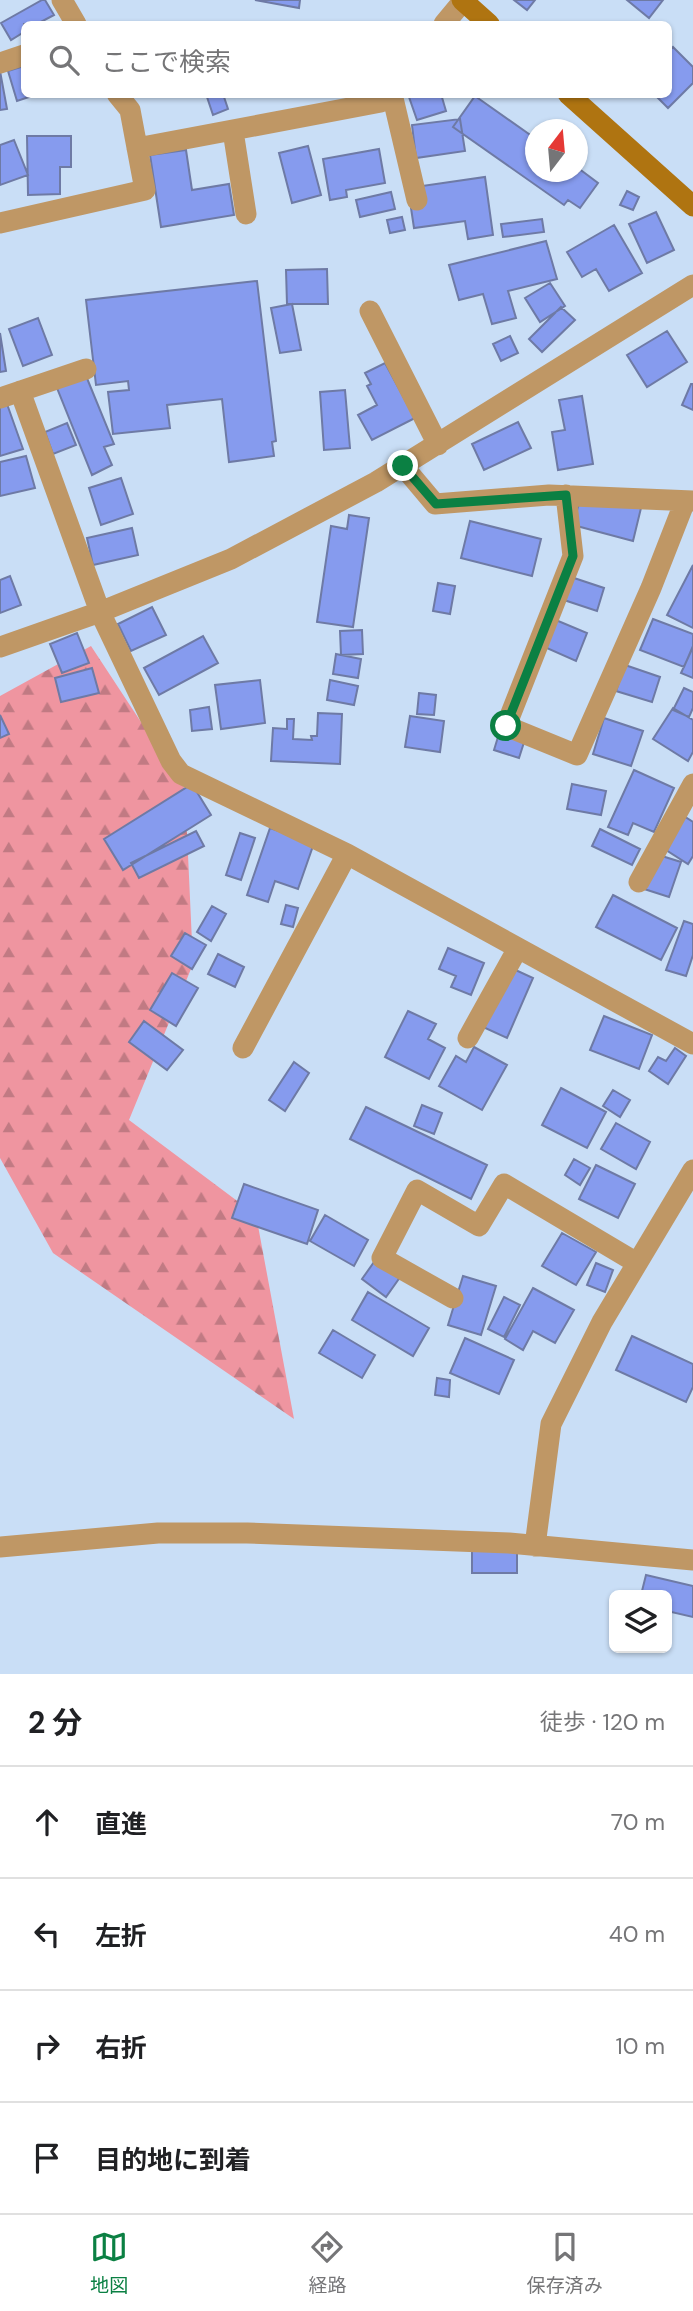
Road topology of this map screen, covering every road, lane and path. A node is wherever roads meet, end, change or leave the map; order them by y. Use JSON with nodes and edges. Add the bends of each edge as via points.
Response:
{"nodes":[{"id":1,"x":62,"y":0,"type":"edge"},
{"id":2,"x":463,"y":1,"type":"edge"},
{"id":3,"x":74,"y":21,"type":"edge"},
{"id":4,"x":446,"y":21,"type":"edge"},
{"id":5,"x":486,"y":21,"type":"edge"},
{"id":6,"x":21,"y":56,"type":"edge"},
{"id":7,"x":0,"y":62,"type":"edge"},
{"id":8,"x":120,"y":98,"type":"edge"},
{"id":9,"x":385,"y":98,"type":"edge"},
{"id":10,"x":390,"y":98,"type":"edge"},
{"id":11,"x":572,"y":98,"type":"edge"},
{"id":12,"x":233,"y":131,"type":"junction"},
{"id":13,"x":137,"y":148,"type":"junction"},
{"id":14,"x":416,"y":200,"type":"dead end"},
{"id":15,"x":693,"y":206,"type":"edge"},
{"id":16,"x":246,"y":215,"type":"dead end"},
{"id":17,"x":0,"y":223,"type":"edge"},
{"id":18,"x":693,"y":285,"type":"edge"},
{"id":19,"x":370,"y":311,"type":"dead end"},
{"id":20,"x":86,"y":369,"type":"dead end"},
{"id":21,"x":10,"y":395,"type":"edge"},
{"id":22,"x":438,"y":445,"type":"junction"},
{"id":23,"x":403,"y":466,"type":"junction"},
{"id":24,"x":566,"y":495,"type":"junction"},
{"id":25,"x":689,"y":501,"type":"edge"},
{"id":26,"x":100,"y":612,"type":"junction"},
{"id":27,"x":0,"y":647,"type":"edge"},
{"id":28,"x":693,"y":784,"type":"edge"},
{"id":29,"x":347,"y":854,"type":"junction"},
{"id":30,"x":639,"y":882,"type":"dead end"},
{"id":31,"x":518,"y":948,"type":"junction"},
{"id":32,"x":468,"y":1038,"type":"dead end"},
{"id":33,"x":693,"y":1044,"type":"edge"},
{"id":34,"x":243,"y":1048,"type":"dead end"},
{"id":35,"x":693,"y":1170,"type":"edge"},
{"id":36,"x":637,"y":1263,"type":"junction"},
{"id":37,"x":453,"y":1298,"type":"dead end"},
{"id":38,"x":535,"y":1546,"type":"junction"},
{"id":39,"x":0,"y":1547,"type":"edge"},
{"id":40,"x":693,"y":1560,"type":"edge"}],
"edges":[{"from":1,"to":3,"type":"street"},
{"from":2,"to":4,"type":"street"},
{"from":2,"to":5,"type":"street"},
{"from":6,"to":7,"type":"street"},
{"from":8,"to":13,"type":"street","via":[[130,110]]},
{"from":9,"to":12,"type":"street"},
{"from":10,"to":14,"type":"street"},
{"from":11,"to":15,"type":"street"},
{"from":12,"to":13,"type":"street"},
{"from":12,"to":16,"type":"street"},
{"from":13,"to":17,"type":"street","via":[[145,190]]},
{"from":18,"to":22,"type":"street"},
{"from":19,"to":22,"type":"street"},
{"from":20,"to":21,"type":"street"},
{"from":21,"to":26,"type":"street"},
{"from":22,"to":23,"type":"street"},
{"from":23,"to":24,"type":"street","via":[[436,504]]},
{"from":23,"to":26,"type":"street","via":[[231,559]]},
{"from":24,"to":25,"type":"street"},
{"from":24,"to":25,"type":"street","via":[[573,556],[506,726],[577,755]]},
{"from":26,"to":27,"type":"street"},
{"from":26,"to":29,"type":"street","via":[[170,761],[181,774]]},
{"from":28,"to":30,"type":"street"},
{"from":29,"to":31,"type":"street"},
{"from":29,"to":34,"type":"street"},
{"from":31,"to":32,"type":"street"},
{"from":31,"to":33,"type":"street"},
{"from":35,"to":36,"type":"street"},
{"from":36,"to":37,"type":"street","via":[[504,1184],[479,1226],[417,1190],[382,1258]]},
{"from":36,"to":38,"type":"street","via":[[602,1321],[551,1424]]},
{"from":38,"to":39,"type":"street","via":[[247,1533],[158,1534]]},
{"from":38,"to":40,"type":"street"}]}
